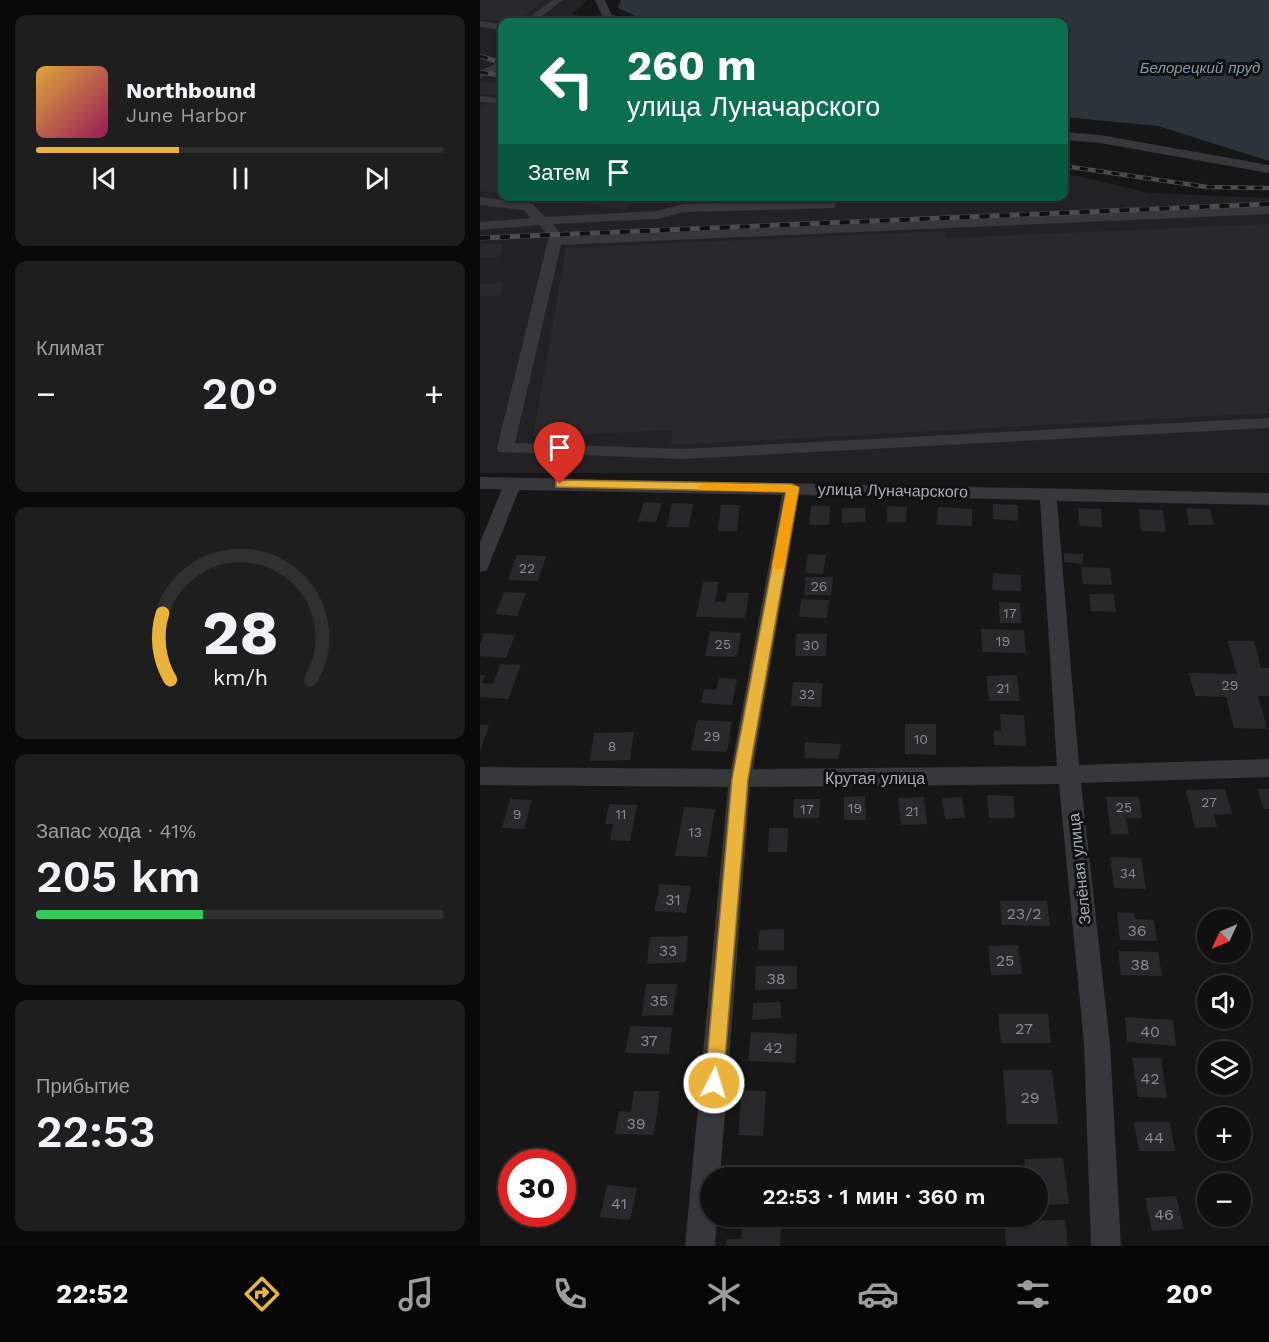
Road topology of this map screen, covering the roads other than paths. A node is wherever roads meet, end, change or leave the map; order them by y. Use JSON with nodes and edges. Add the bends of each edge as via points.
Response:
{"nodes":[{"id":1,"x":558,"y":0,"type":"edge"},
{"id":2,"x":600,"y":0,"type":"edge"},
{"id":3,"x":533,"y":18,"type":"edge"},
{"id":4,"x":613,"y":18,"type":"edge"},
{"id":5,"x":480,"y":24,"type":"edge"},
{"id":6,"x":498,"y":26,"type":"edge"},
{"id":7,"x":498,"y":66,"type":"edge"},
{"id":8,"x":480,"y":75,"type":"edge"},
{"id":9,"x":480,"y":99,"type":"edge"},
{"id":10,"x":498,"y":101,"type":"edge"},
{"id":11,"x":1068,"y":136,"type":"edge"},
{"id":12,"x":1269,"y":169,"type":"edge"},
{"id":13,"x":480,"y":201,"type":"edge"},
{"id":14,"x":830,"y":201,"type":"edge"},
{"id":15,"x":1269,"y":210,"type":"edge"},
{"id":16,"x":543,"y":222,"type":"junction"},
{"id":17,"x":480,"y":226,"type":"edge"},
{"id":18,"x":555,"y":241,"type":"junction"},
{"id":19,"x":1269,"y":423,"type":"edge"},
{"id":20,"x":480,"y":483,"type":"edge"},
{"id":21,"x":513,"y":483,"type":"junction"},
{"id":22,"x":792,"y":488,"type":"junction"},
{"id":23,"x":1048,"y":493,"type":"junction"},
{"id":24,"x":1269,"y":499,"type":"edge"},
{"id":25,"x":480,"y":565,"type":"edge"},
{"id":26,"x":1269,"y":768,"type":"edge"},
{"id":27,"x":480,"y":776,"type":"edge"},
{"id":28,"x":1069,"y":777,"type":"junction"},
{"id":29,"x":740,"y":779,"type":"junction"},
{"id":30,"x":700,"y":1246,"type":"edge"},
{"id":31,"x":1106,"y":1246,"type":"edge"}],
"edges":[{"from":1,"to":3,"type":"street"},
{"from":2,"to":4,"type":"street","via":[[607,16]]},
{"from":5,"to":6,"type":"street"},
{"from":7,"to":8,"type":"street"},
{"from":9,"to":10,"type":"street"},
{"from":11,"to":12,"type":"street"},
{"from":13,"to":16,"type":"street","via":[[528,207]]},
{"from":14,"to":16,"type":"street","via":[[830,205],[683,208],[658,215]]},
{"from":15,"to":18,"type":"street"},
{"from":16,"to":17,"type":"street"},
{"from":16,"to":18,"type":"street","via":[[555,235]]},
{"from":18,"to":19,"type":"street","via":[[506,448],[682,454]]},
{"from":20,"to":21,"type":"street","name":"улица Луначарского"},
{"from":21,"to":22,"type":"street","name":"улица Луначарского"},
{"from":21,"to":25,"type":"street"},
{"from":22,"to":23,"type":"street","name":"улица Луначарского"},
{"from":22,"to":29,"type":"street"},
{"from":23,"to":24,"type":"street","name":"улица Луначарского"},
{"from":23,"to":28,"type":"street","name":"Зелёная улица"},
{"from":26,"to":28,"type":"street","name":"Крутая улица"},
{"from":27,"to":29,"type":"street","name":"Крутая улица"},
{"from":28,"to":29,"type":"street","name":"Крутая улица"},
{"from":28,"to":31,"type":"street","name":"Зелёная улица","via":[[1097,1044]]},
{"from":29,"to":30,"type":"street"}]}
